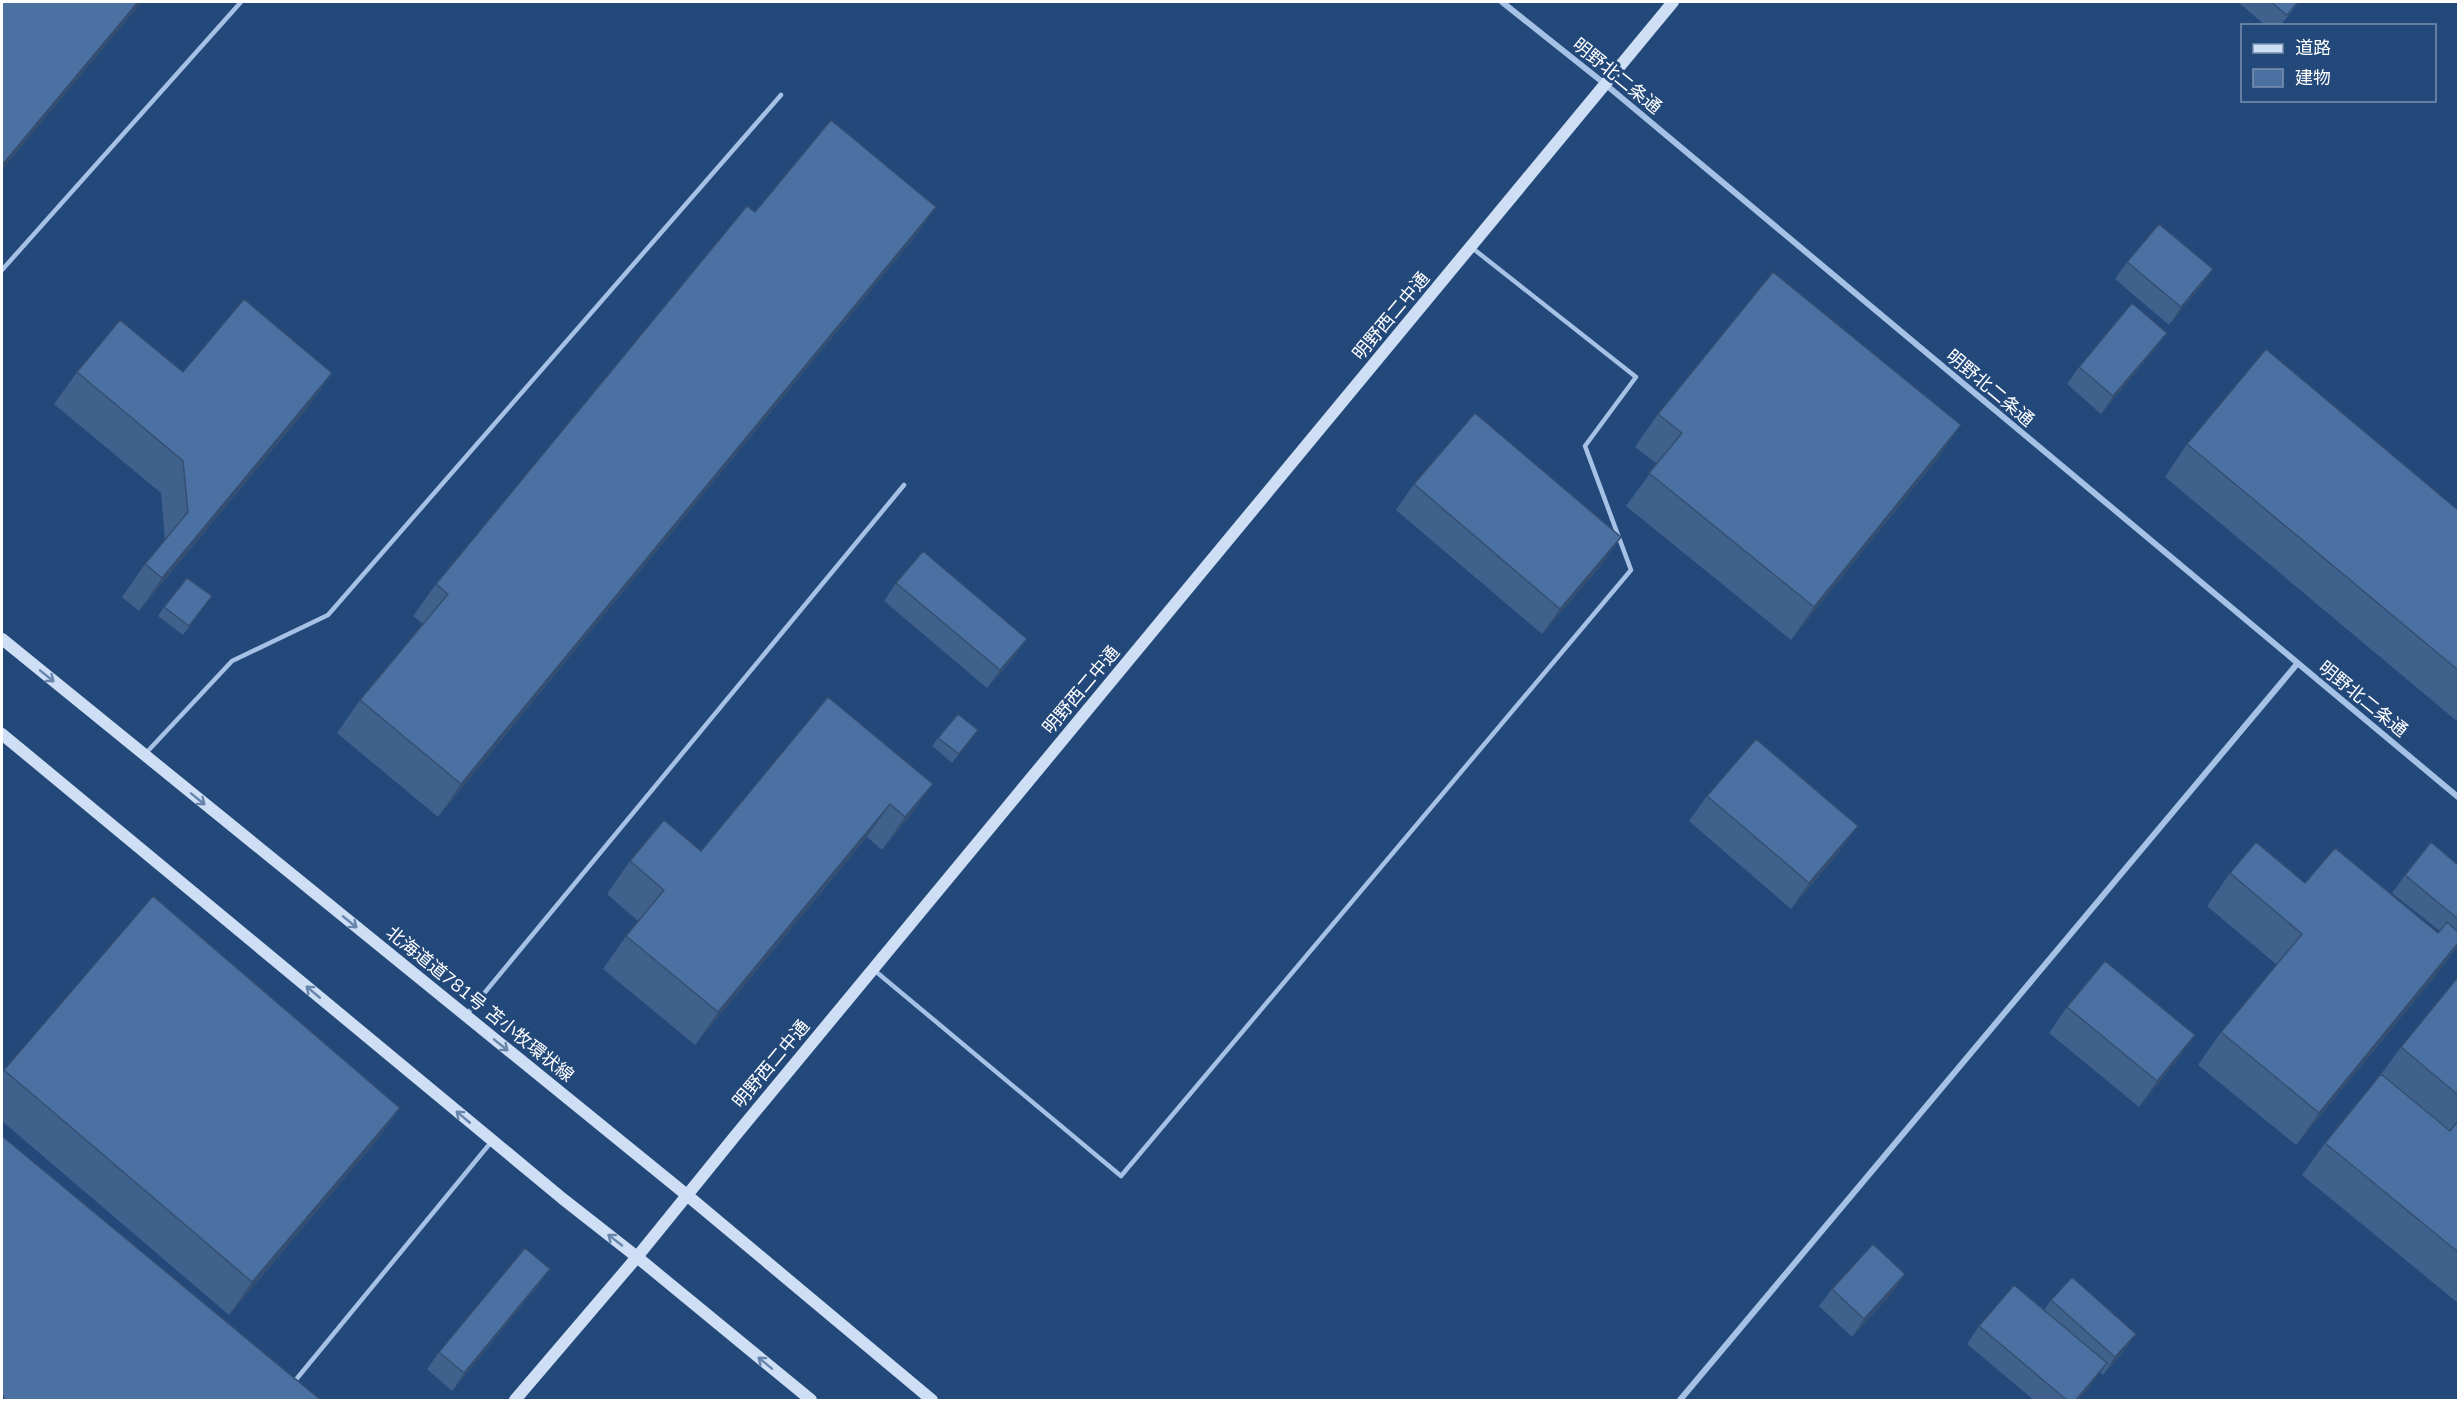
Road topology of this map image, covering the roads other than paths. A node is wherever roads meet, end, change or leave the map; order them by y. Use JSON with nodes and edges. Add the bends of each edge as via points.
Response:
{"nodes":[{"id":1,"x":241,"y":2,"type":"edge"},
{"id":2,"x":1502,"y":2,"type":"edge"},
{"id":3,"x":1673,"y":2,"type":"edge"},
{"id":4,"x":1605,"y":84,"type":"junction"},
{"id":5,"x":781,"y":95,"type":"dead end"},
{"id":6,"x":1471,"y":247,"type":"junction"},
{"id":7,"x":2,"y":270,"type":"edge"},
{"id":8,"x":904,"y":485,"type":"dead end"},
{"id":9,"x":2,"y":639,"type":"edge"},
{"id":10,"x":2297,"y":664,"type":"junction"},
{"id":11,"x":2,"y":734,"type":"edge"},
{"id":12,"x":144,"y":755,"type":"junction"},
{"id":13,"x":2458,"y":797,"type":"edge"},
{"id":14,"x":873,"y":969,"type":"junction"},
{"id":15,"x":465,"y":1016,"type":"junction"},
{"id":16,"x":492,"y":1141,"type":"junction"},
{"id":17,"x":688,"y":1196,"type":"junction"},
{"id":18,"x":638,"y":1257,"type":"junction"},
{"id":19,"x":293,"y":1384,"type":"edge"},
{"id":20,"x":516,"y":1401,"type":"edge"},
{"id":21,"x":811,"y":1401,"type":"edge"},
{"id":22,"x":932,"y":1401,"type":"edge"},
{"id":23,"x":1680,"y":1401,"type":"edge"}],
"edges":[{"from":1,"to":7,"type":"lane"},
{"from":2,"to":4,"type":"street","name":"明野北二条通"},
{"from":3,"to":4,"type":"main road","name":"明野西二中通"},
{"from":4,"to":6,"type":"main road","name":"明野西二中通"},
{"from":4,"to":10,"type":"street","name":"明野北二条通"},
{"from":5,"to":12,"type":"lane","via":[[328,615],[232,661]]},
{"from":6,"to":14,"type":"main road","name":"明野西二中通"},
{"from":6,"to":14,"type":"lane","via":[[1636,377],[1585,446],[1630,570],[1121,1176]]},
{"from":8,"to":15,"type":"lane"},
{"from":9,"to":12,"type":"main road","name":"北海道道781号 苫小牧環状線","one_way":true},
{"from":10,"to":13,"type":"street","name":"明野北二条通"},
{"from":10,"to":23,"type":"street"},
{"from":16,"to":11,"type":"main road","one_way":true},
{"from":12,"to":15,"type":"main road","name":"北海道道781号 苫小牧環状線","one_way":true},
{"from":14,"to":17,"type":"main road","name":"明野西二中通"},
{"from":15,"to":17,"type":"main road","name":"北海道道781号 苫小牧環状線","one_way":true},
{"from":18,"to":16,"type":"main road","one_way":true},
{"from":16,"to":19,"type":"lane"},
{"from":17,"to":18,"type":"main road","name":"明野西二中通"},
{"from":17,"to":22,"type":"main road","name":"北海道道781号 苫小牧環状線"},
{"from":18,"to":20,"type":"main road","name":"明野西二中通"},
{"from":21,"to":18,"type":"main road","one_way":true}]}
